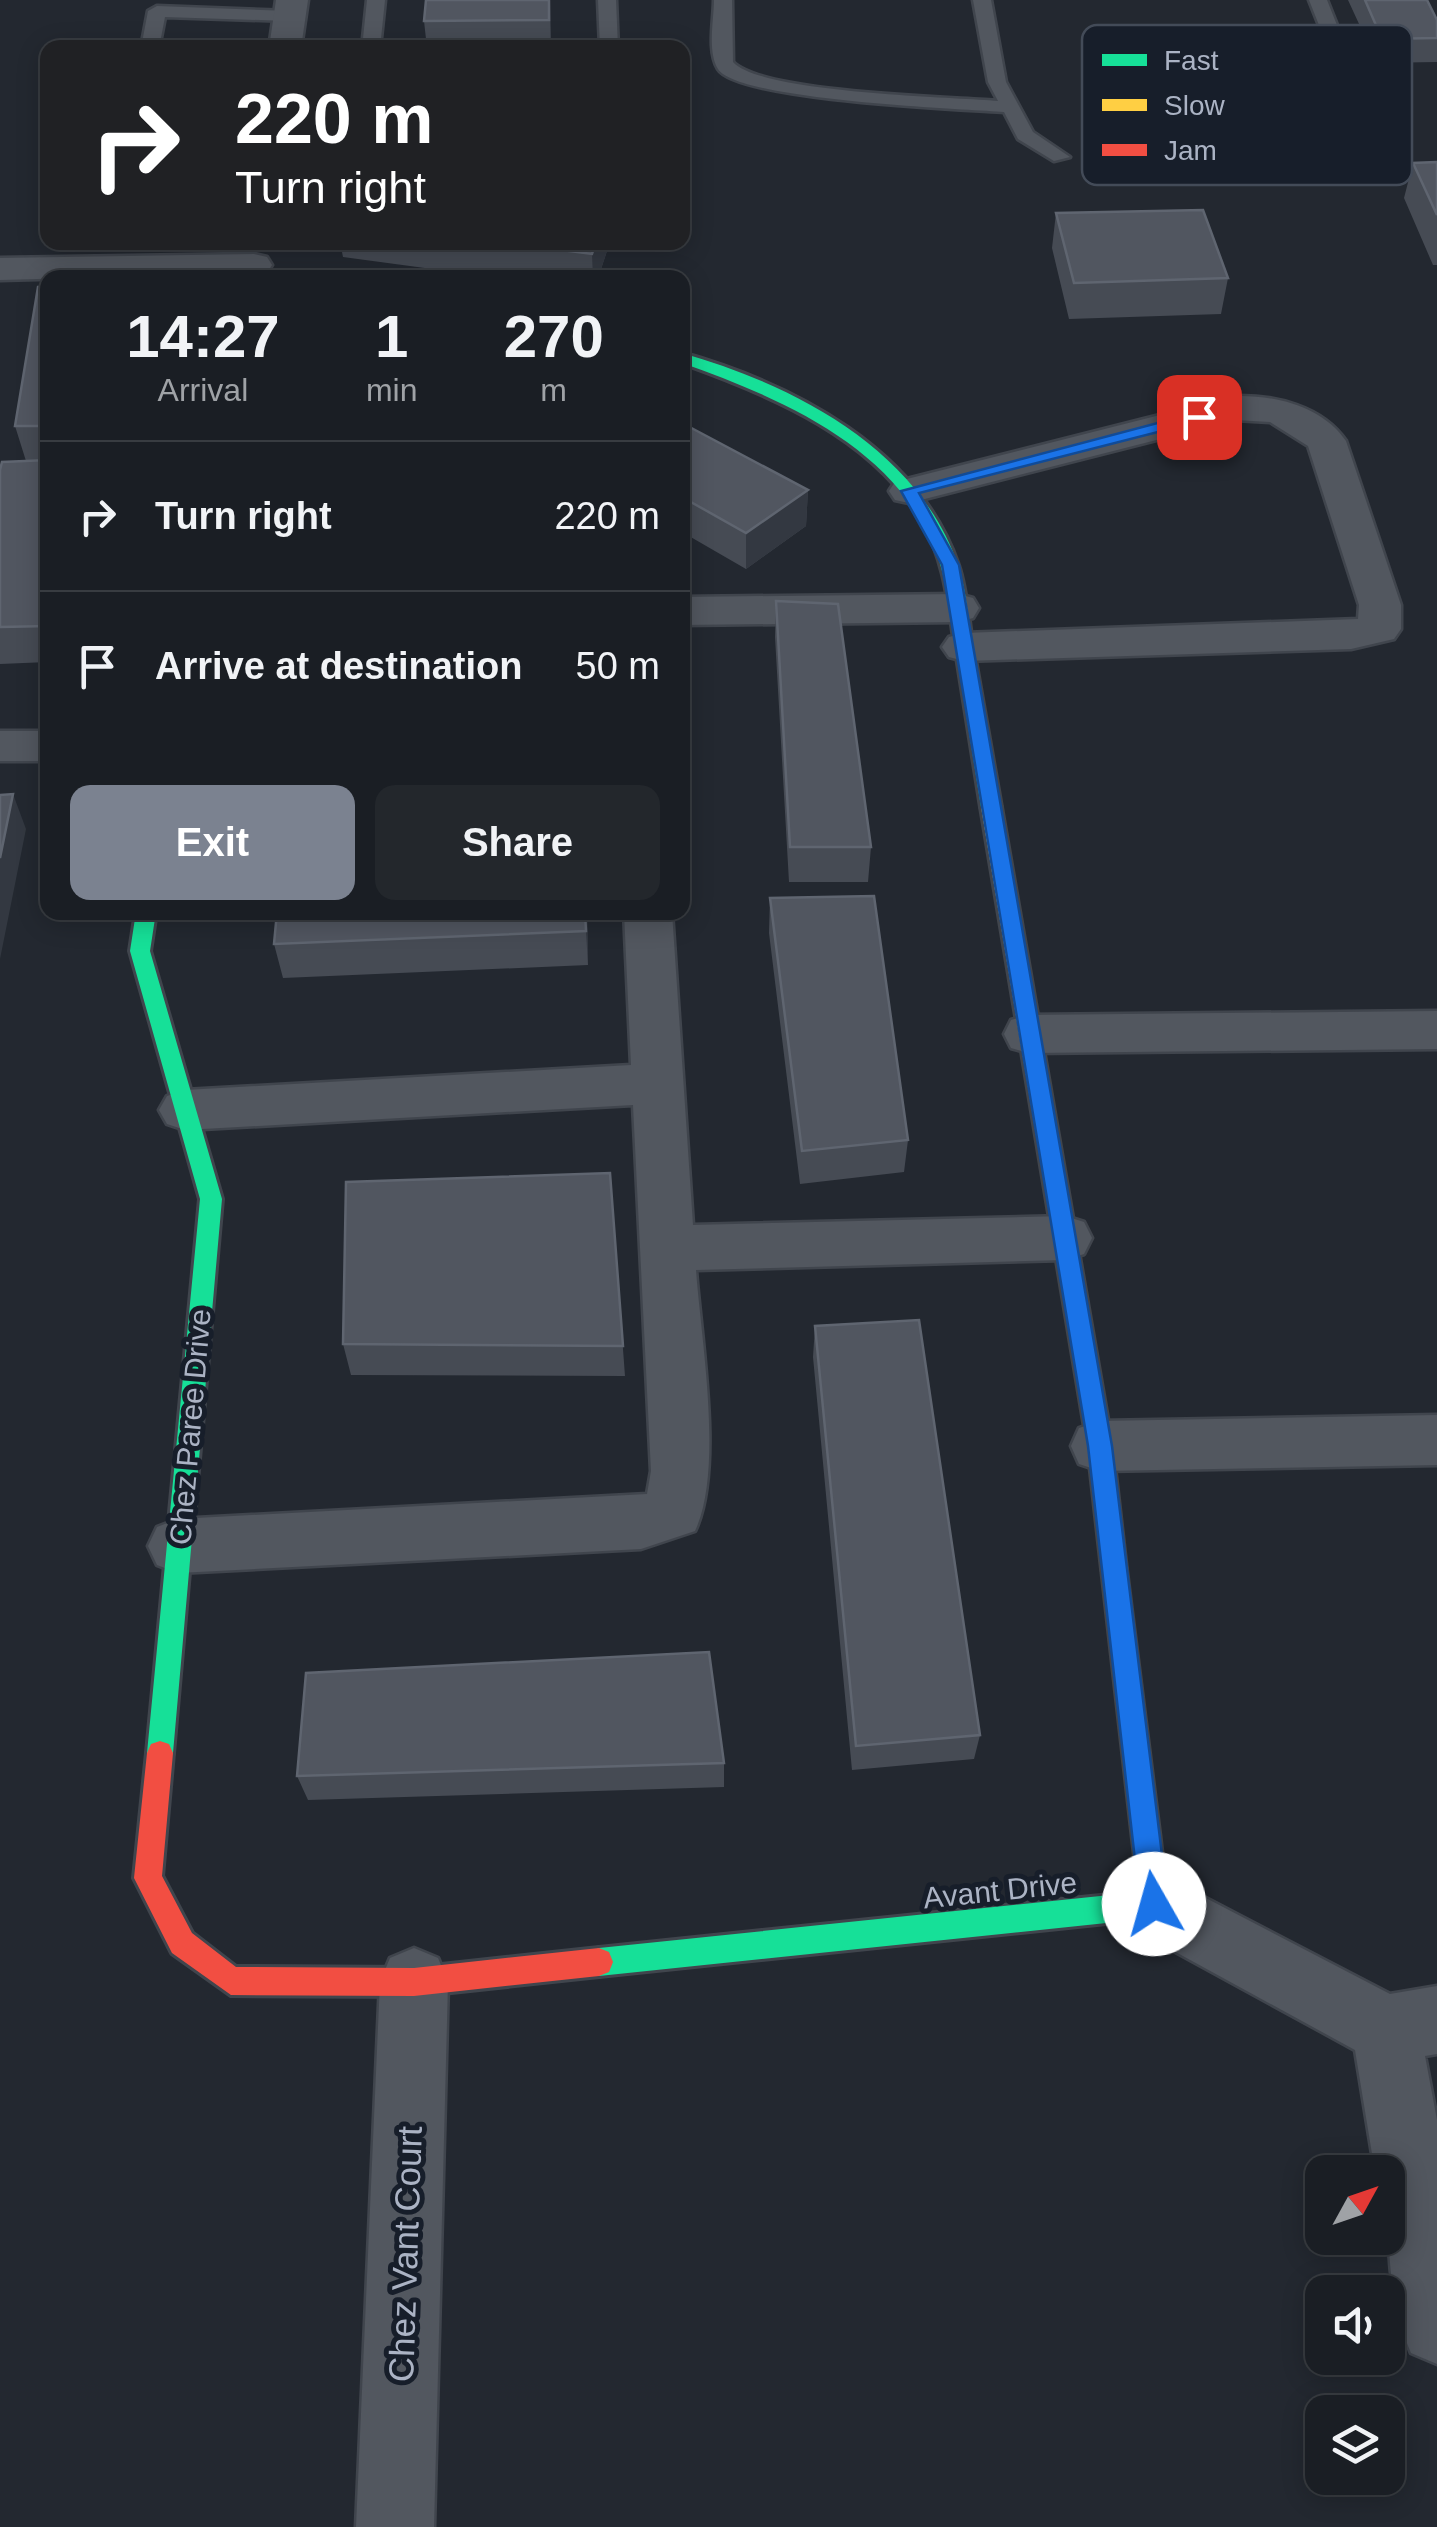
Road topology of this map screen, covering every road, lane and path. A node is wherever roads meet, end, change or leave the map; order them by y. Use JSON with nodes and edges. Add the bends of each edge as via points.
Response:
{"nodes":[{"id":1,"x":376,"y":0,"type":"edge"},
{"id":2,"x":607,"y":0,"type":"edge"},
{"id":3,"x":723,"y":0,"type":"edge"},
{"id":4,"x":982,"y":0,"type":"edge"},
{"id":5,"x":1318,"y":0,"type":"edge"},
{"id":6,"x":289,"y":21,"type":"edge"},
{"id":7,"x":1328,"y":25,"type":"edge"},
{"id":8,"x":152,"y":40,"type":"edge"},
{"id":9,"x":372,"y":40,"type":"edge"},
{"id":10,"x":609,"y":40,"type":"edge"},
{"id":11,"x":1010,"y":107,"type":"junction"},
{"id":12,"x":1060,"y":157,"type":"dead end"},
{"id":13,"x":254,"y":262,"type":"edge"},
{"id":14,"x":0,"y":269,"type":"edge"},
{"id":15,"x":690,"y":361,"type":"edge"},
{"id":16,"x":910,"y":491,"type":"junction"},
{"id":17,"x":690,"y":611,"type":"edge"},
{"id":18,"x":961,"y":628,"type":"junction"},
{"id":19,"x":0,"y":746,"type":"edge"},
{"id":20,"x":40,"y":746,"type":"edge"},
{"id":21,"x":145,"y":920,"type":"edge"},
{"id":22,"x":648,"y":920,"type":"edge"},
{"id":23,"x":1437,"y":1030,"type":"edge"},
{"id":24,"x":1028,"y":1034,"type":"junction"},
{"id":25,"x":655,"y":1084,"type":"junction"},
{"id":26,"x":185,"y":1110,"type":"junction"},
{"id":27,"x":1064,"y":1238,"type":"junction"},
{"id":28,"x":666,"y":1248,"type":"junction"},
{"id":29,"x":1437,"y":1440,"type":"edge"},
{"id":30,"x":1100,"y":1446,"type":"junction"},
{"id":31,"x":178,"y":1546,"type":"junction"},
{"id":32,"x":1154,"y":1904,"type":"junction"},
{"id":33,"x":182,"y":1943,"type":"joint"},
{"id":34,"x":414,"y":1982,"type":"junction"},
{"id":35,"x":1411,"y":2024,"type":"edge"},
{"id":36,"x":1437,"y":2327,"type":"edge"},
{"id":37,"x":396,"y":2527,"type":"edge"}],
"edges":[{"from":1,"to":9,"type":"lane"},
{"from":2,"to":10,"type":"lane"},
{"from":3,"to":11,"type":"lane","via":[[725,66],[734,77]]},
{"from":4,"to":11,"type":"lane","via":[[997,82]]},
{"from":5,"to":7,"type":"lane"},
{"from":6,"to":8,"type":"lane","via":[[157,11]]},
{"from":11,"to":12,"type":"lane","via":[[1025,136]]},
{"from":13,"to":14,"type":"street"},
{"from":15,"to":16,"type":"street","via":[[774,393]]},
{"from":16,"to":18,"type":"street","via":[[950,565]]},
{"from":16,"to":18,"type":"street","via":[[1268,405],[1326,441],[1380,605],[1378,629],[1351,635]]},
{"from":17,"to":18,"type":"street"},
{"from":18,"to":24,"type":"street"},
{"from":19,"to":20,"type":"street"},
{"from":21,"to":26,"type":"street","name":"Chez Paree Drive","via":[[140,952]]},
{"from":22,"to":25,"type":"street"},
{"from":23,"to":24,"type":"street"},
{"from":24,"to":27,"type":"street"},
{"from":25,"to":26,"type":"street"},
{"from":25,"to":28,"type":"street"},
{"from":26,"to":31,"type":"street","name":"Chez Paree Drive","via":[[211,1199]]},
{"from":27,"to":28,"type":"street"},
{"from":27,"to":30,"type":"street"},
{"from":28,"to":31,"type":"street","via":[[680,1471],[674,1512],[641,1522]]},
{"from":29,"to":30,"type":"street"},
{"from":30,"to":32,"type":"street"},
{"from":31,"to":33,"type":"street","name":"Chez Paree Drive","via":[[148,1878]]},
{"from":32,"to":34,"type":"street","name":"Avant Drive"},
{"from":32,"to":35,"type":"street"},
{"from":33,"to":34,"type":"street","name":"Avant Drive","via":[[231,1981]]},
{"from":34,"to":37,"type":"street","name":"Chez Vant Court"},
{"from":35,"to":36,"type":"street"}]}
